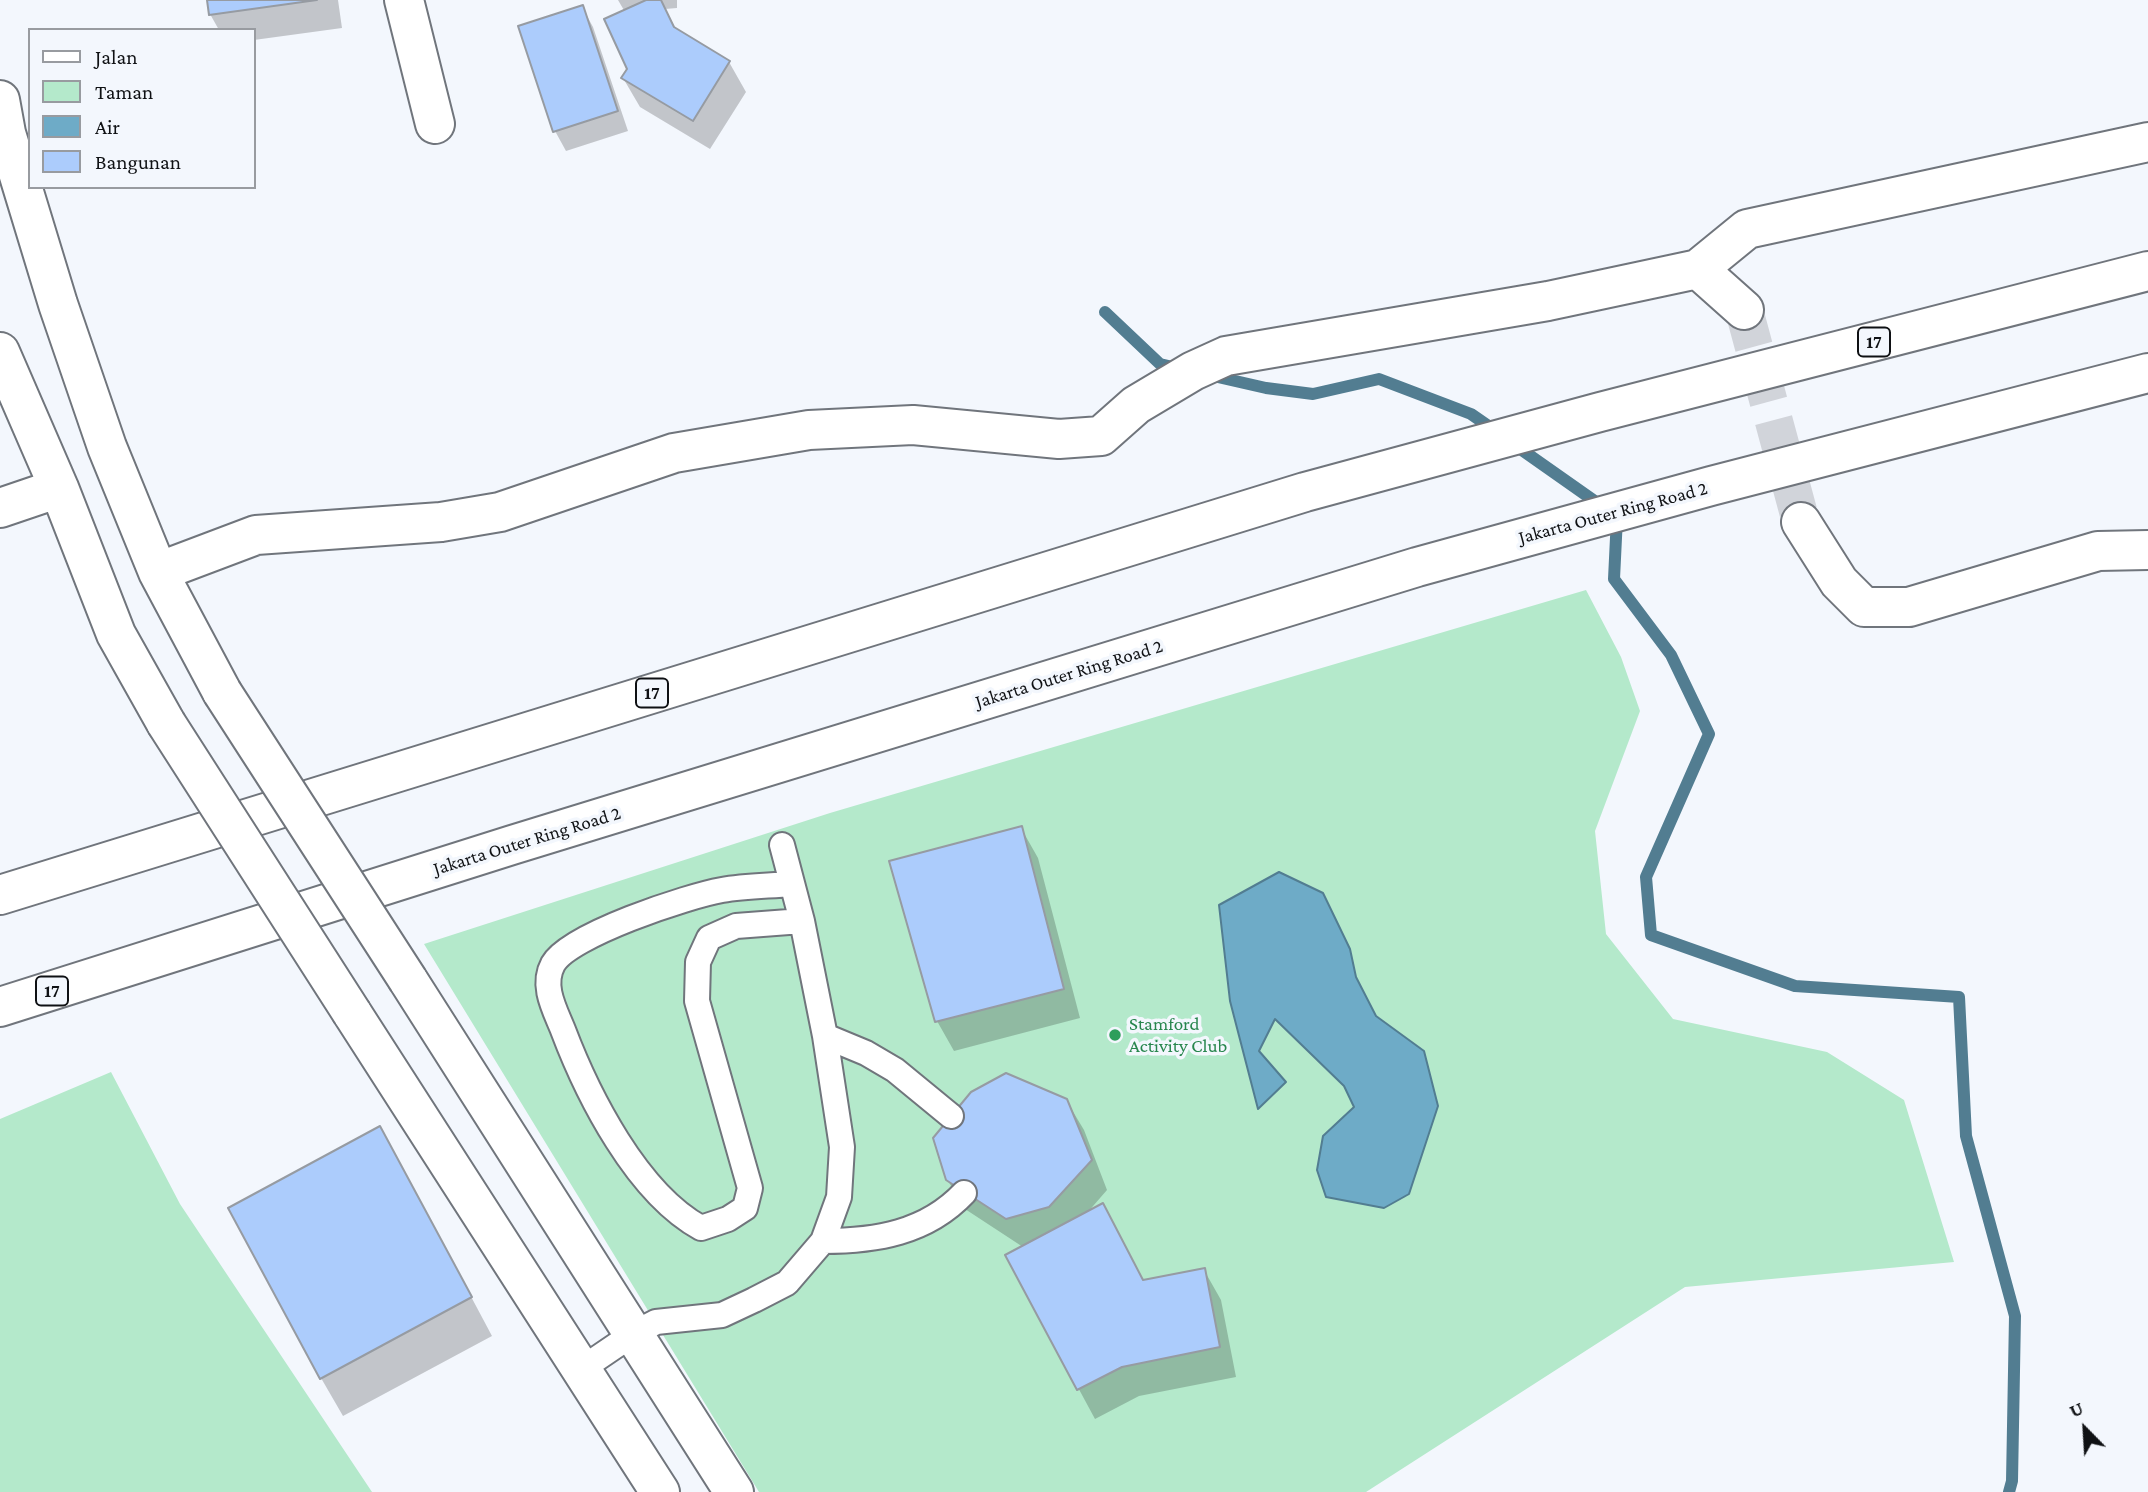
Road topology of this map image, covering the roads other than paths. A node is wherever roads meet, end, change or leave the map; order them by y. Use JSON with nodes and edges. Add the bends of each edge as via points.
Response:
{"nodes":[{"id":1,"x":404,"y":0,"type":"edge"},
{"id":2,"x":0,"y":100,"type":"edge"},
{"id":3,"x":435,"y":124,"type":"dead end"},
{"id":4,"x":2148,"y":142,"type":"edge"},
{"id":5,"x":1698,"y":269,"type":"junction"},
{"id":6,"x":2148,"y":271,"type":"edge"},
{"id":7,"x":1744,"y":310,"type":"tunnel mouth"},
{"id":8,"x":0,"y":352,"type":"edge"},
{"id":9,"x":2148,"y":373,"type":"edge"},
{"id":10,"x":59,"y":488,"type":"junction"},
{"id":11,"x":0,"y":508,"type":"edge"},
{"id":12,"x":1801,"y":523,"type":"tunnel mouth"},
{"id":13,"x":2148,"y":550,"type":"edge"},
{"id":14,"x":158,"y":572,"type":"junction"},
{"id":15,"x":183,"y":838,"type":"junction"},
{"id":16,"x":782,"y":845,"type":"dead end"},
{"id":17,"x":0,"y":881,"type":"edge"},
{"id":18,"x":791,"y":884,"type":"junction"},
{"id":19,"x":0,"y":895,"type":"edge"},
{"id":20,"x":802,"y":921,"type":"junction"},
{"id":21,"x":104,"y":975,"type":"junction"},
{"id":22,"x":0,"y":1007,"type":"edge"},
{"id":23,"x":0,"y":1014,"type":"edge"},
{"id":24,"x":825,"y":1036,"type":"junction"},
{"id":25,"x":951,"y":1116,"type":"dead end"},
{"id":26,"x":964,"y":1193,"type":"dead end"},
{"id":27,"x":823,"y":1241,"type":"junction"},
{"id":28,"x":633,"y":1334,"type":"junction"},
{"id":29,"x":580,"y":1370,"type":"junction"},
{"id":30,"x":660,"y":1492,"type":"edge"},
{"id":31,"x":734,"y":1492,"type":"edge"}],
"edges":[{"from":1,"to":3,"type":"main road"},
{"from":2,"to":14,"type":"main road","via":[[6,133],[79,366]]},
{"from":4,"to":5,"type":"main road","via":[[1747,229]]},
{"from":5,"to":7,"type":"main road"},
{"from":5,"to":14,"type":"main road","via":[[1548,301],[1226,356],[1136,405],[1101,436],[1059,439],[913,425],[809,430],[674,453],[500,512],[440,522],[256,535]]},
{"from":6,"to":15,"type":"main road","number":"17","via":[[1305,492]]},
{"from":8,"to":10,"type":"main road"},
{"from":9,"to":21,"type":"main road","name":"Jakarta Outer Ring Road 2","number":"17","via":[[1417,567]]},
{"from":10,"to":11,"type":"main road"},
{"from":10,"to":29,"type":"main road","bridge":true,"via":[[116,634],[166,723]]},
{"from":12,"to":13,"type":"main road","via":[[1839,582],[1864,607],[1909,607],[2098,551]]},
{"from":14,"to":28,"type":"main road","bridge":true,"via":[[222,692]]},
{"from":15,"to":17,"type":"main road"},
{"from":15,"to":19,"type":"main road","number":"17"},
{"from":16,"to":18,"type":"lane"},
{"from":18,"to":20,"type":"lane"},
{"from":18,"to":20,"type":"lane","via":[[722,890],[651,911],[575,943],[553,964],[547,988],[577,1067],[611,1132],[681,1217],[701,1228],[745,1208],[750,1188],[697,1001],[698,962],[709,938],[736,926]]},
{"from":20,"to":24,"type":"lane"},
{"from":21,"to":22,"type":"main road","name":"Jakarta Outer Ring Road 2","number":"17"},
{"from":21,"to":23,"type":"main road"},
{"from":24,"to":25,"type":"lane","via":[[895,1070]]},
{"from":24,"to":27,"type":"lane","via":[[842,1147],[839,1197]]},
{"from":26,"to":27,"type":"lane","via":[[927,1222],[894,1234]]},
{"from":27,"to":28,"type":"lane","via":[[788,1283],[754,1300],[722,1315],[656,1322]]},
{"from":28,"to":29,"type":"lane"},
{"from":28,"to":31,"type":"main road"},
{"from":29,"to":30,"type":"main road"}]}
